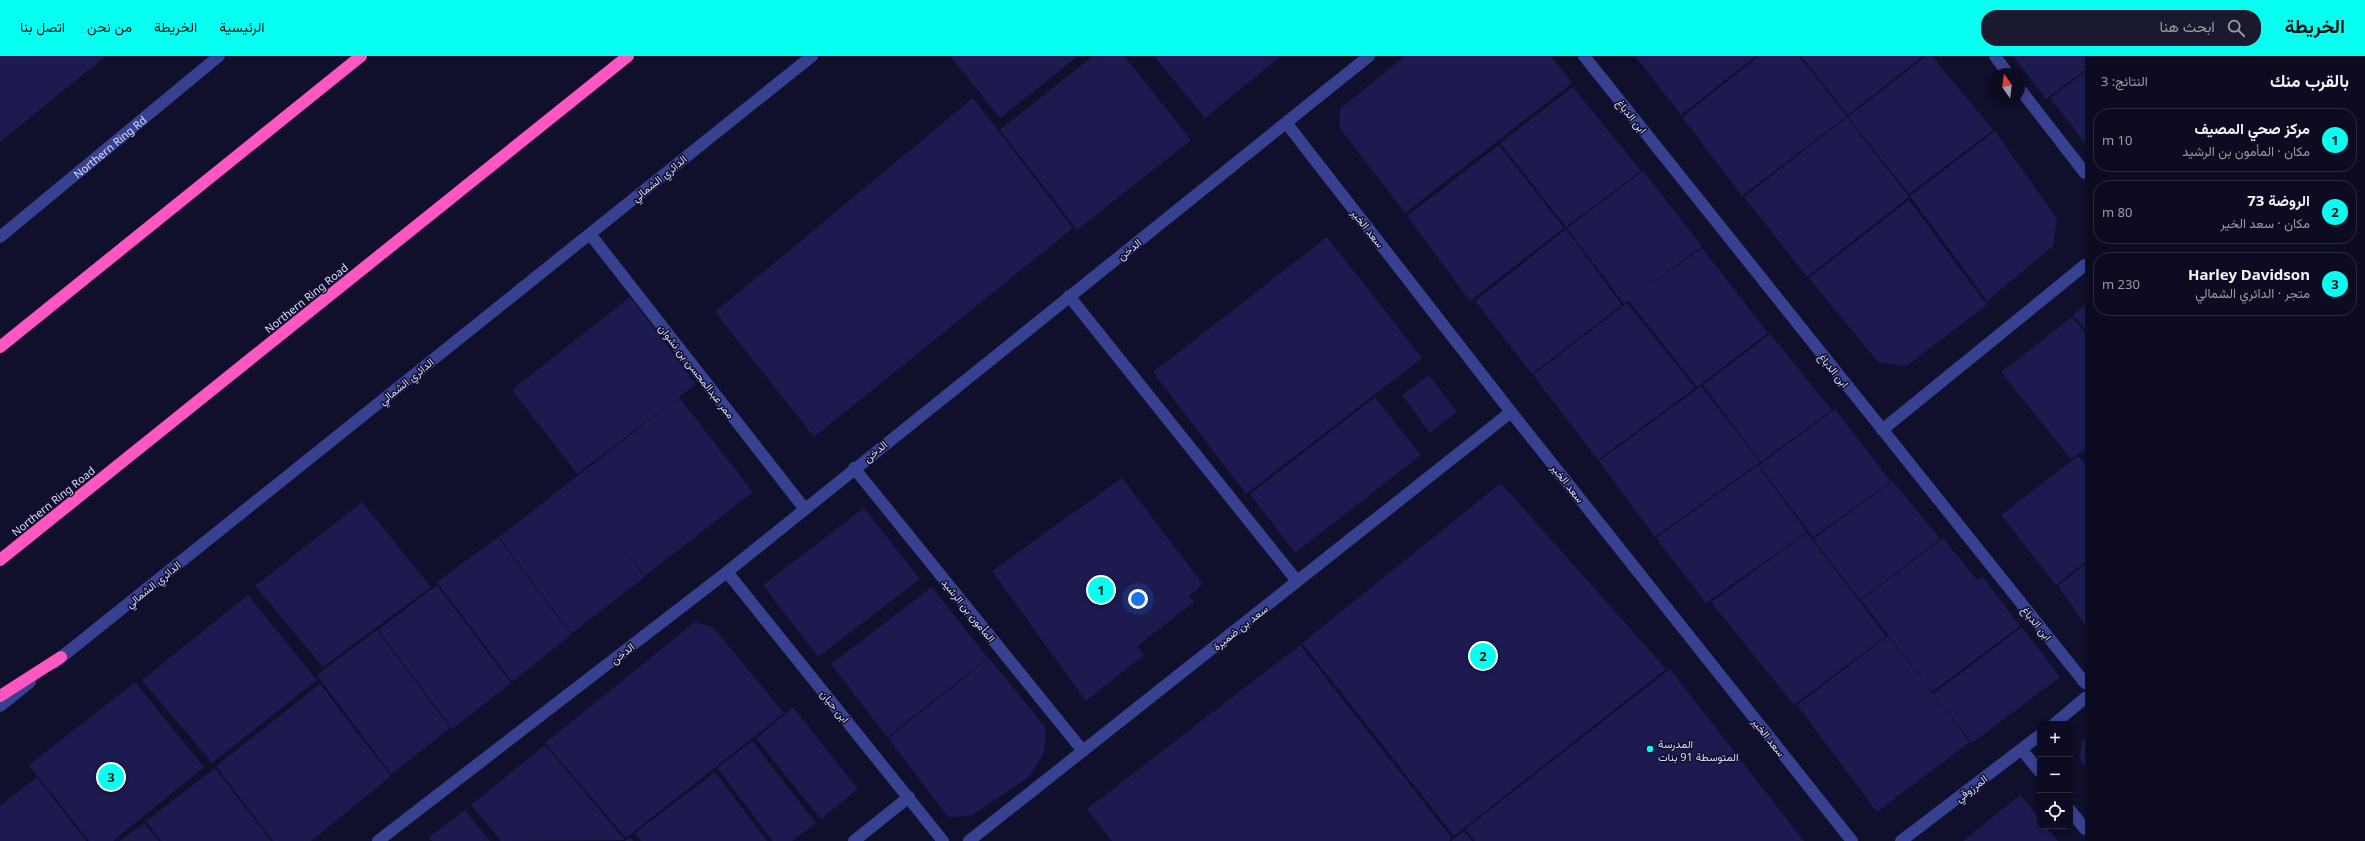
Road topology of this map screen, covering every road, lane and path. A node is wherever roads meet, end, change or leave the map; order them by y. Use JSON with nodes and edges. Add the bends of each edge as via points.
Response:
{"nodes":[{"id":1,"x":219,"y":56,"type":"edge"},
{"id":2,"x":361,"y":56,"type":"edge"},
{"id":3,"x":628,"y":56,"type":"edge"},
{"id":4,"x":812,"y":56,"type":"edge"},
{"id":5,"x":1369,"y":56,"type":"edge"},
{"id":6,"x":1584,"y":56,"type":"edge"},
{"id":7,"x":1995,"y":56,"type":"edge"},
{"id":8,"x":2004,"y":68,"type":"edge"},
{"id":9,"x":2025,"y":96,"type":"edge"},
{"id":10,"x":1287,"y":124,"type":"junction"},
{"id":11,"x":2085,"y":173,"type":"edge"},
{"id":12,"x":590,"y":234,"type":"junction"},
{"id":13,"x":0,"y":237,"type":"edge"},
{"id":14,"x":2085,"y":265,"type":"edge"},
{"id":15,"x":1069,"y":296,"type":"junction"},
{"id":16,"x":0,"y":347,"type":"edge"},
{"id":17,"x":1511,"y":412,"type":"junction"},
{"id":18,"x":1882,"y":430,"type":"junction"},
{"id":19,"x":854,"y":468,"type":"junction"},
{"id":20,"x":804,"y":508,"type":"junction"},
{"id":21,"x":0,"y":560,"type":"edge"},
{"id":22,"x":727,"y":572,"type":"junction"},
{"id":23,"x":1297,"y":582,"type":"junction"},
{"id":24,"x":61,"y":657,"type":"junction"},
{"id":25,"x":2085,"y":683,"type":"edge"},
{"id":26,"x":0,"y":696,"type":"edge"},
{"id":27,"x":2085,"y":698,"type":"edge"},
{"id":28,"x":0,"y":706,"type":"edge"},
{"id":29,"x":2058,"y":721,"type":"edge"},
{"id":30,"x":2037,"y":738,"type":"edge"},
{"id":31,"x":2022,"y":750,"type":"junction"},
{"id":32,"x":1083,"y":751,"type":"junction"},
{"id":33,"x":2037,"y":768,"type":"edge"},
{"id":34,"x":909,"y":797,"type":"junction"},
{"id":35,"x":2073,"y":814,"type":"edge"},
{"id":36,"x":2085,"y":828,"type":"edge"},
{"id":37,"x":378,"y":841,"type":"edge"},
{"id":38,"x":854,"y":841,"type":"edge"},
{"id":39,"x":943,"y":841,"type":"edge"},
{"id":40,"x":969,"y":841,"type":"edge"},
{"id":41,"x":1852,"y":841,"type":"edge"},
{"id":42,"x":1901,"y":841,"type":"edge"}],
"edges":[{"from":1,"to":13,"type":"street","name":"Northern Ring Rd"},
{"from":2,"to":16,"type":"highway"},
{"from":3,"to":21,"type":"highway","name":"Northern Ring Road"},
{"from":4,"to":12,"type":"street","name":"الدائري الشمالي"},
{"from":5,"to":10,"type":"street","name":"الدخن"},
{"from":6,"to":18,"type":"street","name":"ابن الدباغ"},
{"from":7,"to":8,"type":"street"},
{"from":9,"to":11,"type":"street"},
{"from":10,"to":15,"type":"street","name":"الدخن"},
{"from":10,"to":17,"type":"street","name":"سعد الخير"},
{"from":12,"to":20,"type":"street","name":"ممر عبدالمحسن بن نشوان"},
{"from":12,"to":24,"type":"street","name":"الدائري الشمالي"},
{"from":14,"to":18,"type":"street"},
{"from":15,"to":19,"type":"street","name":"الدخن"},
{"from":15,"to":23,"type":"street"},
{"from":17,"to":23,"type":"street","name":"سعد بن ضميرة"},
{"from":17,"to":41,"type":"street","name":"سعد الخير"},
{"from":18,"to":25,"type":"street","name":"ابن الدباغ"},
{"from":19,"to":20,"type":"street","name":"الدخن"},
{"from":19,"to":32,"type":"street","name":"المأمون بن الرشيد"},
{"from":20,"to":22,"type":"street","name":"الدخن"},
{"from":22,"to":34,"type":"street","name":"ابن حيان"},
{"from":22,"to":37,"type":"street","name":"الدخن"},
{"from":23,"to":32,"type":"street","name":"سعد بن ضميرة"},
{"from":24,"to":26,"type":"highway"},
{"from":24,"to":28,"type":"street","name":"الدائري الشمالي"},
{"from":27,"to":29,"type":"street"},
{"from":30,"to":31,"type":"street","name":"المرزوقي"},
{"from":31,"to":33,"type":"street"},
{"from":31,"to":42,"type":"street","name":"المرزوقي"},
{"from":32,"to":40,"type":"street","name":"سعد بن ضميرة"},
{"from":34,"to":38,"type":"street"},
{"from":34,"to":39,"type":"street","name":"ابن حيان"},
{"from":35,"to":36,"type":"street"}]}
